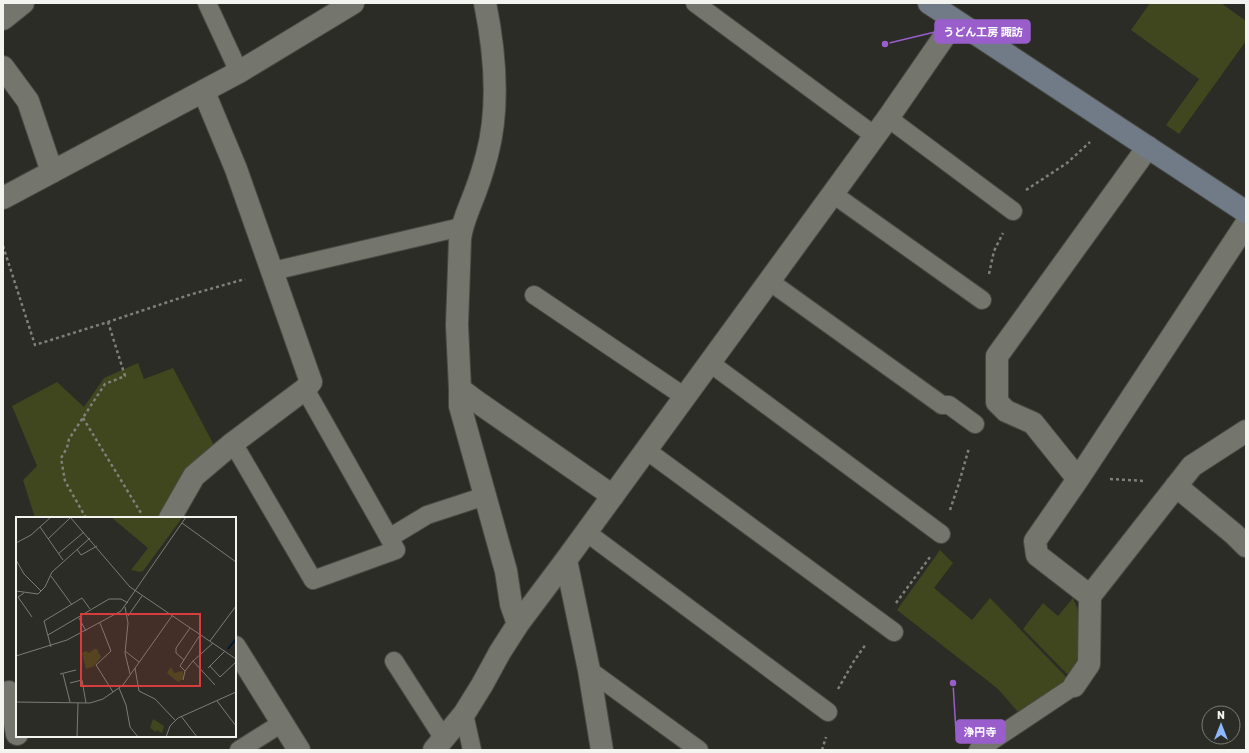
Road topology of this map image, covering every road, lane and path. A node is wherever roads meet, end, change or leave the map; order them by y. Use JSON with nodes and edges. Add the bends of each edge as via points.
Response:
{"nodes":[{"id":1,"x":23,"y":3,"type":"edge"},
{"id":2,"x":207,"y":3,"type":"edge"},
{"id":3,"x":353,"y":3,"type":"edge"},
{"id":4,"x":695,"y":3,"type":"edge"},
{"id":5,"x":929,"y":3,"type":"edge"},
{"id":6,"x":491,"y":8,"type":"edge"},
{"id":7,"x":3,"y":19,"type":"edge"},
{"id":8,"x":956,"y":22,"type":"junction"},
{"id":9,"x":3,"y":66,"type":"edge"},
{"id":10,"x":239,"y":72,"type":"junction"},
{"id":11,"x":204,"y":92,"type":"junction"},
{"id":12,"x":888,"y":118,"type":"junction"},
{"id":13,"x":876,"y":136,"type":"junction"},
{"id":14,"x":1148,"y":147,"type":"junction"},
{"id":15,"x":52,"y":172,"type":"junction"},
{"id":16,"x":833,"y":194,"type":"junction"},
{"id":17,"x":3,"y":198,"type":"edge"},
{"id":18,"x":1013,"y":211,"type":"dead end"},
{"id":19,"x":1246,"y":212,"type":"edge"},
{"id":20,"x":1246,"y":224,"type":"edge"},
{"id":21,"x":461,"y":227,"type":"junction"},
{"id":22,"x":3,"y":246,"type":"edge"},
{"id":23,"x":273,"y":271,"type":"junction"},
{"id":24,"x":769,"y":282,"type":"junction"},
{"id":25,"x":534,"y":295,"type":"dead end"},
{"id":26,"x":982,"y":300,"type":"dead end"},
{"id":27,"x":108,"y":322,"type":"junction"},
{"id":28,"x":710,"y":363,"type":"junction"},
{"id":29,"x":460,"y":389,"type":"junction"},
{"id":30,"x":305,"y":390,"type":"junction"},
{"id":31,"x":685,"y":397,"type":"junction"},
{"id":32,"x":83,"y":418,"type":"junction"},
{"id":33,"x":976,"y":424,"type":"dead end"},
{"id":34,"x":1246,"y":431,"type":"edge"},
{"id":35,"x":233,"y":443,"type":"junction"},
{"id":36,"x":646,"y":450,"type":"junction"},
{"id":37,"x":1078,"y":478,"type":"junction"},
{"id":38,"x":1178,"y":484,"type":"junction"},
{"id":39,"x":485,"y":496,"type":"junction"},
{"id":40,"x":613,"y":496,"type":"junction"},
{"id":41,"x":141,"y":513,"type":"dead end"},
{"id":42,"x":85,"y":517,"type":"edge"},
{"id":43,"x":171,"y":517,"type":"edge"},
{"id":44,"x":586,"y":532,"type":"junction"},
{"id":45,"x":941,"y":534,"type":"dead end"},
{"id":46,"x":389,"y":538,"type":"junction"},
{"id":47,"x":1246,"y":546,"type":"edge"},
{"id":48,"x":566,"y":560,"type":"junction"},
{"id":49,"x":1090,"y":596,"type":"junction"},
{"id":50,"x":518,"y":624,"type":"junction"},
{"id":51,"x":894,"y":632,"type":"dead end"},
{"id":52,"x":236,"y":649,"type":"edge"},
{"id":53,"x":394,"y":661,"type":"dead end"},
{"id":54,"x":589,"y":670,"type":"junction"},
{"id":55,"x":1074,"y":686,"type":"joint"},
{"id":56,"x":3,"y":693,"type":"edge"},
{"id":57,"x":828,"y":712,"type":"dead end"},
{"id":58,"x":464,"y":714,"type":"junction"},
{"id":59,"x":282,"y":723,"type":"junction"},
{"id":60,"x":16,"y":730,"type":"edge"},
{"id":61,"x":17,"y":737,"type":"edge"},
{"id":62,"x":439,"y":744,"type":"edge"},
{"id":63,"x":20,"y":750,"type":"edge"},
{"id":64,"x":239,"y":750,"type":"edge"},
{"id":65,"x":299,"y":750,"type":"edge"},
{"id":66,"x":472,"y":750,"type":"edge"},
{"id":67,"x":602,"y":750,"type":"edge"},
{"id":68,"x":699,"y":750,"type":"edge"},
{"id":69,"x":978,"y":750,"type":"edge"}],
"edges":[{"from":1,"to":7,"type":"street"},
{"from":2,"to":10,"type":"lane"},
{"from":3,"to":10,"type":"street"},
{"from":4,"to":13,"type":"lane"},
{"from":5,"to":8,"type":"street"},
{"from":6,"to":21,"type":"street","via":[[493,122],[478,186]]},
{"from":8,"to":12,"type":"street"},
{"from":8,"to":14,"type":"street"},
{"from":9,"to":15,"type":"street","via":[[28,101]]},
{"from":10,"to":11,"type":"street"},
{"from":11,"to":15,"type":"street"},
{"from":11,"to":23,"type":"street","via":[[236,169]]},
{"from":12,"to":13,"type":"street"},
{"from":12,"to":18,"type":"lane"},
{"from":13,"to":16,"type":"street"},
{"from":14,"to":19,"type":"street"},
{"from":14,"to":37,"type":"street","via":[[997,356],[997,402],[1006,411],[1033,423]]},
{"from":15,"to":17,"type":"street"},
{"from":16,"to":24,"type":"street"},
{"from":16,"to":26,"type":"lane"},
{"from":20,"to":37,"type":"street"},
{"from":21,"to":23,"type":"lane"},
{"from":21,"to":29,"type":"street","via":[[457,325]]},
{"from":22,"to":27,"type":"path","via":[[35,345]]},
{"from":23,"to":27,"type":"path"},
{"from":23,"to":30,"type":"street","via":[[311,382]]},
{"from":24,"to":28,"type":"street"},
{"from":24,"to":33,"type":"lane","via":[[942,405],[949,405]]},
{"from":25,"to":31,"type":"lane"},
{"from":27,"to":32,"type":"path","via":[[125,376],[105,384]]},
{"from":28,"to":31,"type":"street"},
{"from":28,"to":45,"type":"lane"},
{"from":29,"to":39,"type":"street","via":[[460,406]]},
{"from":29,"to":40,"type":"street"},
{"from":30,"to":35,"type":"street"},
{"from":30,"to":46,"type":"lane"},
{"from":31,"to":36,"type":"street"},
{"from":32,"to":41,"type":"path"},
{"from":32,"to":42,"type":"path","via":[[69,439],[61,458],[65,481]]},
{"from":34,"to":38,"type":"street","via":[[1192,466]]},
{"from":35,"to":43,"type":"street","via":[[194,476]]},
{"from":35,"to":46,"type":"lane","via":[[313,580],[396,550]]},
{"from":36,"to":40,"type":"street"},
{"from":36,"to":51,"type":"lane"},
{"from":37,"to":38,"type":"path"},
{"from":37,"to":49,"type":"street","via":[[1035,542],[1037,555]]},
{"from":38,"to":47,"type":"street"},
{"from":38,"to":49,"type":"street"},
{"from":39,"to":46,"type":"lane","via":[[427,515]]},
{"from":39,"to":50,"type":"street"},
{"from":40,"to":44,"type":"street"},
{"from":44,"to":48,"type":"street"},
{"from":44,"to":57,"type":"lane"},
{"from":48,"to":50,"type":"street"},
{"from":48,"to":54,"type":"street"},
{"from":49,"to":55,"type":"street","via":[[1089,664]]},
{"from":50,"to":58,"type":"street"},
{"from":52,"to":59,"type":"street"},
{"from":53,"to":62,"type":"lane"},
{"from":54,"to":67,"type":"street"},
{"from":54,"to":68,"type":"lane"},
{"from":55,"to":69,"type":"lane"},
{"from":56,"to":60,"type":"street","via":[[9,692]]},
{"from":58,"to":62,"type":"street"},
{"from":58,"to":66,"type":"lane"},
{"from":59,"to":64,"type":"lane"},
{"from":59,"to":65,"type":"street"},
{"from":61,"to":63,"type":"street"}]}
